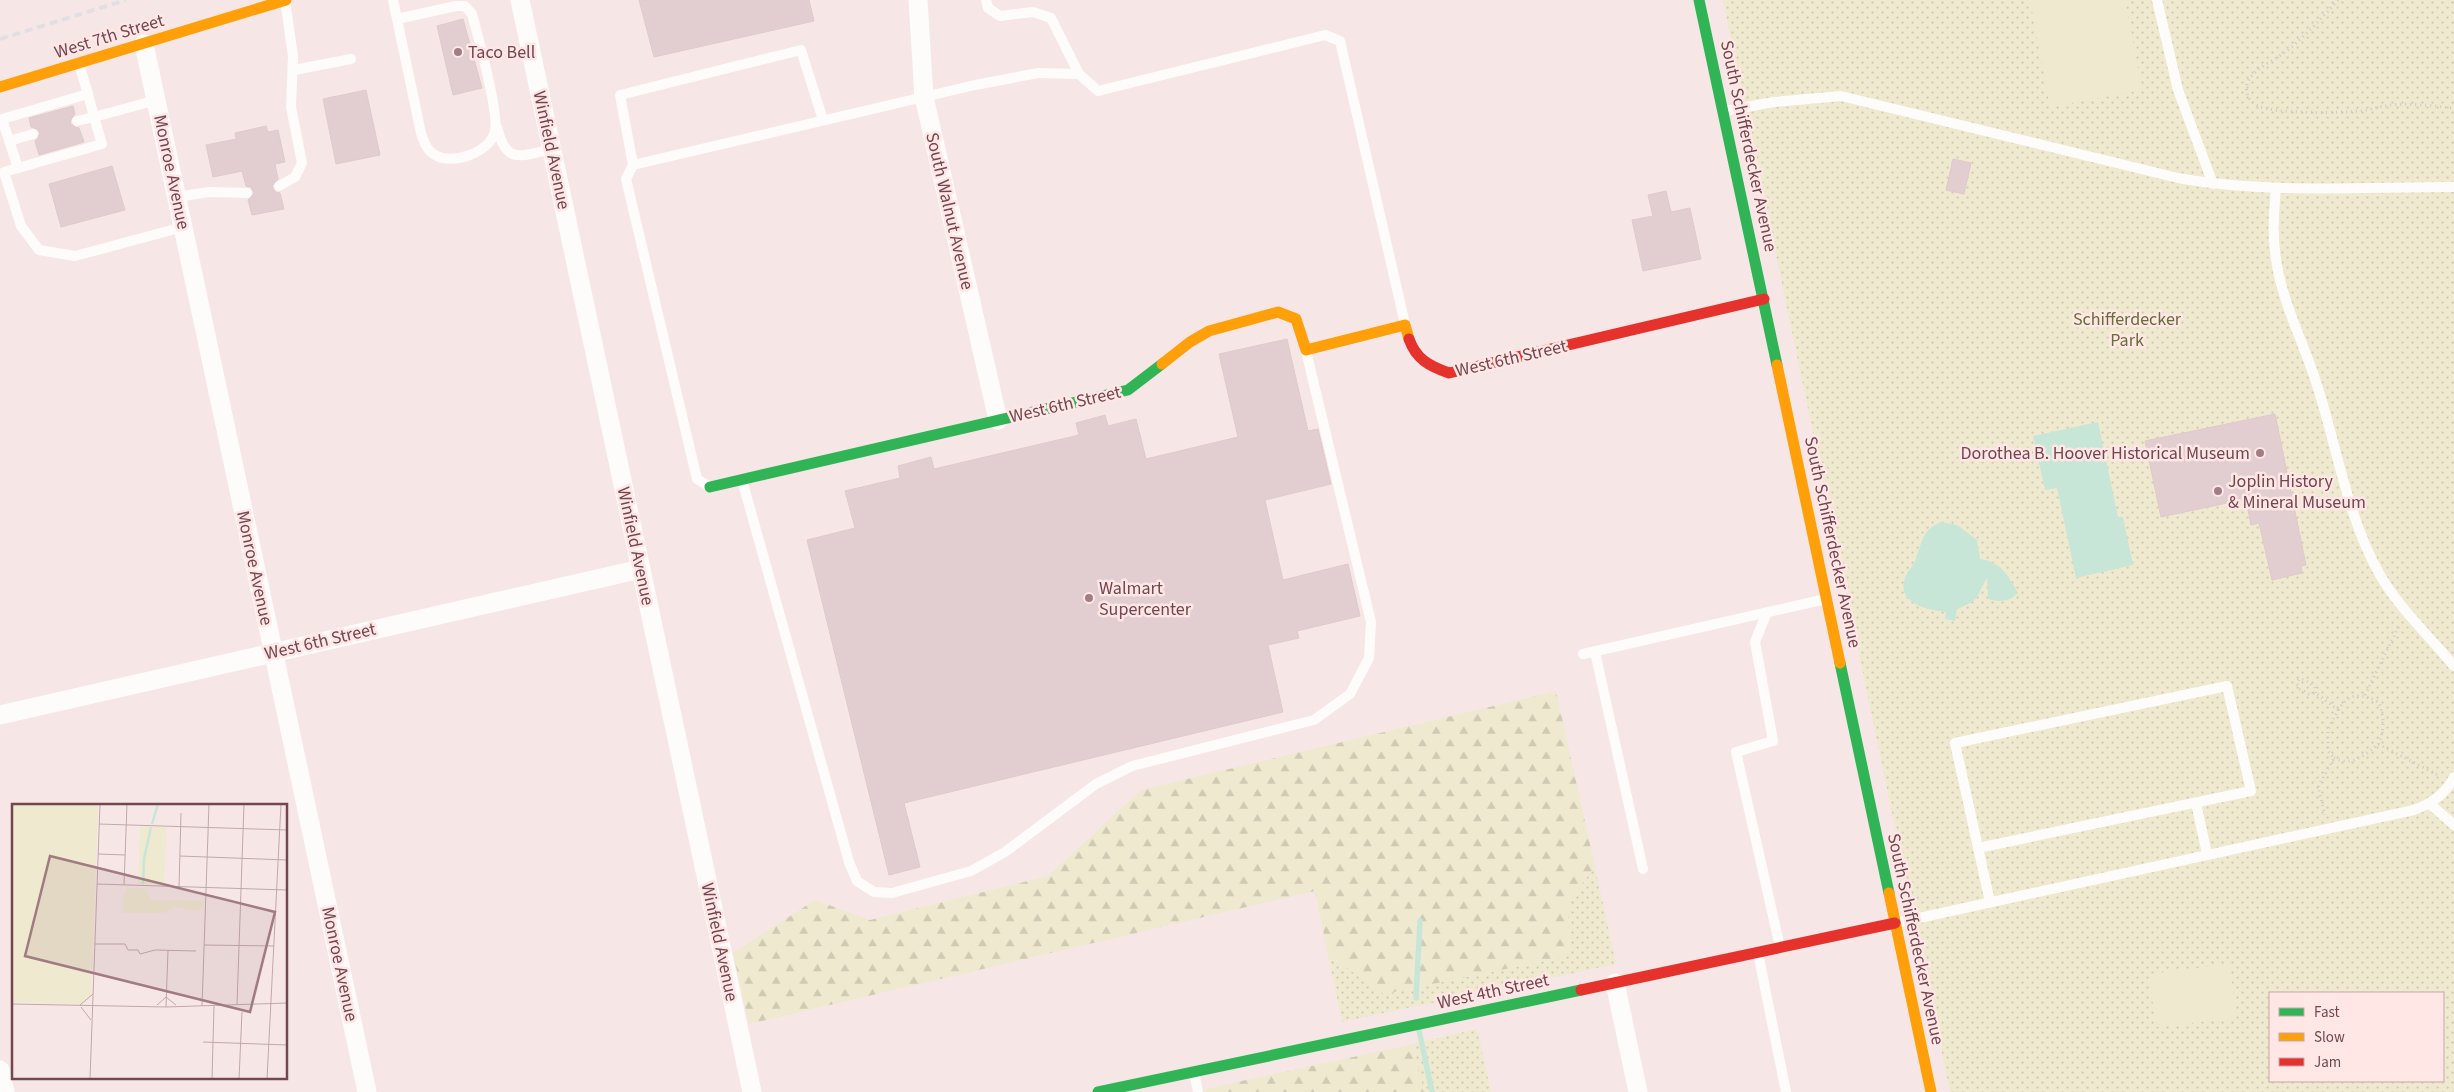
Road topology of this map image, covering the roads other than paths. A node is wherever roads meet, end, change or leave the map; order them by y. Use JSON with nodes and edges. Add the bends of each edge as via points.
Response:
{"nodes":[{"id":1,"x":285,"y":0,"type":"edge"},
{"id":2,"x":393,"y":0,"type":"edge"},
{"id":3,"x":520,"y":0,"type":"edge"},
{"id":4,"x":918,"y":0,"type":"edge"},
{"id":5,"x":986,"y":0,"type":"edge"},
{"id":6,"x":1699,"y":0,"type":"edge"},
{"id":7,"x":2157,"y":0,"type":"edge"},
{"id":8,"x":397,"y":19,"type":"junction"},
{"id":9,"x":144,"y":44,"type":"junction"},
{"id":10,"x":350,"y":59,"type":"dead end"},
{"id":11,"x":79,"y":63,"type":"junction"},
{"id":12,"x":294,"y":70,"type":"junction"},
{"id":13,"x":1079,"y":74,"type":"junction"},
{"id":14,"x":0,"y":87,"type":"edge"},
{"id":15,"x":88,"y":94,"type":"junction"},
{"id":16,"x":924,"y":97,"type":"junction"},
{"id":17,"x":157,"y":100,"type":"junction"},
{"id":18,"x":1724,"y":111,"type":"junction"},
{"id":19,"x":1,"y":116,"type":"edge"},
{"id":20,"x":94,"y":117,"type":"junction"},
{"id":21,"x":823,"y":120,"type":"junction"},
{"id":22,"x":77,"y":121,"type":"dead end"},
{"id":23,"x":496,"y":123,"type":"junction"},
{"id":24,"x":33,"y":134,"type":"dead end"},
{"id":25,"x":9,"y":141,"type":"junction"},
{"id":26,"x":552,"y":149,"type":"junction"},
{"id":27,"x":633,"y":165,"type":"junction"},
{"id":28,"x":18,"y":168,"type":"junction"},
{"id":29,"x":2213,"y":184,"type":"junction"},
{"id":30,"x":279,"y":186,"type":"dead end"},
{"id":31,"x":2454,"y":187,"type":"edge"},
{"id":32,"x":2276,"y":188,"type":"junction"},
{"id":33,"x":247,"y":193,"type":"dead end"},
{"id":34,"x":177,"y":197,"type":"junction"},
{"id":35,"x":183,"y":227,"type":"junction"},
{"id":36,"x":1764,"y":299,"type":"junction"},
{"id":37,"x":1405,"y":325,"type":"junction"},
{"id":38,"x":1306,"y":350,"type":"junction"},
{"id":39,"x":998,"y":420,"type":"junction"},
{"id":40,"x":742,"y":480,"type":"junction"},
{"id":41,"x":710,"y":487,"type":"joint"},
{"id":42,"x":641,"y":569,"type":"junction"},
{"id":43,"x":1828,"y":599,"type":"junction"},
{"id":44,"x":1767,"y":612,"type":"junction"},
{"id":45,"x":273,"y":651,"type":"junction"},
{"id":46,"x":1595,"y":652,"type":"junction"},
{"id":47,"x":1583,"y":654,"type":"dead end"},
{"id":48,"x":2454,"y":666,"type":"edge"},
{"id":49,"x":0,"y":715,"type":"edge"},
{"id":50,"x":2453,"y":780,"type":"edge"},
{"id":51,"x":2196,"y":803,"type":"junction"},
{"id":52,"x":2430,"y":804,"type":"junction"},
{"id":53,"x":2454,"y":825,"type":"edge"},
{"id":54,"x":1978,"y":848,"type":"junction"},
{"id":55,"x":2207,"y":854,"type":"junction"},
{"id":56,"x":1643,"y":869,"type":"dead end"},
{"id":57,"x":1990,"y":902,"type":"junction"},
{"id":58,"x":1895,"y":923,"type":"junction"},
{"id":59,"x":1780,"y":948,"type":"junction"},
{"id":60,"x":1758,"y":952,"type":"junction"},
{"id":61,"x":1615,"y":982,"type":"junction"},
{"id":62,"x":0,"y":1070,"type":"edge"},
{"id":63,"x":1194,"y":1072,"type":"junction"},
{"id":64,"x":5,"y":1092,"type":"edge"},
{"id":65,"x":367,"y":1092,"type":"edge"},
{"id":66,"x":752,"y":1092,"type":"edge"},
{"id":67,"x":1098,"y":1092,"type":"edge"},
{"id":68,"x":1198,"y":1092,"type":"edge"},
{"id":69,"x":1638,"y":1092,"type":"edge"},
{"id":70,"x":1786,"y":1092,"type":"edge"},
{"id":71,"x":1931,"y":1092,"type":"edge"}],
"edges":[{"from":1,"to":9,"type":"street","name":"West 7th Street"},
{"from":1,"to":12,"type":"lane"},
{"from":2,"to":8,"type":"lane"},
{"from":3,"to":26,"type":"street","name":"Winfield Avenue"},
{"from":4,"to":16,"type":"street","name":"South Walnut Avenue"},
{"from":5,"to":13,"type":"lane","via":[[988,8],[1000,16],[1033,12],[1051,18]]},
{"from":6,"to":18,"type":"street","name":"South Schifferdecker Avenue"},
{"from":7,"to":29,"type":"lane","via":[[2178,90]]},
{"from":8,"to":23,"type":"lane","via":[[466,6],[476,28]]},
{"from":8,"to":23,"type":"lane","via":[[425,146],[444,159],[471,154],[491,142]]},
{"from":9,"to":11,"type":"street","name":"West 7th Street"},
{"from":9,"to":17,"type":"street","name":"Monroe Avenue"},
{"from":10,"to":12,"type":"lane"},
{"from":11,"to":14,"type":"street","name":"West 7th Street"},
{"from":11,"to":15,"type":"lane"},
{"from":12,"to":30,"type":"lane","via":[[291,108],[302,163],[295,178]]},
{"from":13,"to":16,"type":"lane","via":[[1038,73]]},
{"from":13,"to":37,"type":"lane","via":[[1098,91],[1325,35],[1340,42]]},
{"from":15,"to":19,"type":"lane"},
{"from":15,"to":20,"type":"lane"},
{"from":16,"to":21,"type":"lane"},
{"from":16,"to":39,"type":"street","name":"South Walnut Avenue"},
{"from":17,"to":20,"type":"lane"},
{"from":17,"to":34,"type":"street","name":"Monroe Avenue"},
{"from":18,"to":29,"type":"lane","via":[[1774,102],[1841,96]]},
{"from":18,"to":36,"type":"street","name":"South Schifferdecker Avenue"},
{"from":19,"to":25,"type":"lane"},
{"from":20,"to":22,"type":"lane"},
{"from":20,"to":28,"type":"lane","via":[[102,144]]},
{"from":21,"to":27,"type":"lane"},
{"from":21,"to":27,"type":"lane","via":[[800,50],[620,95]]},
{"from":23,"to":26,"type":"lane","via":[[507,153],[516,157]]},
{"from":24,"to":25,"type":"lane"},
{"from":25,"to":28,"type":"lane"},
{"from":26,"to":42,"type":"street","name":"Winfield Avenue"},
{"from":27,"to":41,"type":"lane","via":[[626,179],[694,469],[697,479]]},
{"from":28,"to":35,"type":"lane","via":[[4,172],[21,226],[38,250],[75,256]]},
{"from":29,"to":32,"type":"lane"},
{"from":31,"to":32,"type":"lane"},
{"from":32,"to":48,"type":"lane","via":[[2273,229],[2282,288],[2313,372],[2368,550],[2381,576]]},
{"from":33,"to":34,"type":"lane","via":[[209,192]]},
{"from":34,"to":35,"type":"street","name":"Monroe Avenue"},
{"from":35,"to":45,"type":"street","name":"Monroe Avenue"},
{"from":36,"to":37,"type":"street","name":"West 6th Street","via":[[1449,373],[1430,367],[1416,356]]},
{"from":36,"to":43,"type":"street","name":"South Schifferdecker Avenue"},
{"from":37,"to":38,"type":"street"},
{"from":38,"to":39,"type":"street","name":"West 6th Street","via":[[1296,320],[1278,312],[1209,331],[1128,390]]},
{"from":38,"to":40,"type":"lane","via":[[1371,622],[1369,658],[1350,694],[1314,720],[1132,766],[1096,784],[1005,852],[971,871],[892,892],[874,892],[857,882],[849,862]]},
{"from":39,"to":40,"type":"street","name":"West 6th Street"},
{"from":40,"to":41,"type":"street","name":"West 6th Street"},
{"from":42,"to":45,"type":"street","name":"West 6th Street"},
{"from":42,"to":66,"type":"street","name":"Winfield Avenue"},
{"from":43,"to":44,"type":"lane"},
{"from":43,"to":58,"type":"street","name":"South Schifferdecker Avenue"},
{"from":44,"to":46,"type":"lane"},
{"from":44,"to":59,"type":"lane","via":[[1755,642],[1772,741],[1736,752]]},
{"from":45,"to":49,"type":"street","name":"West 6th Street"},
{"from":45,"to":65,"type":"street","name":"Monroe Avenue"},
{"from":46,"to":47,"type":"lane"},
{"from":46,"to":56,"type":"lane"},
{"from":50,"to":52,"type":"lane"},
{"from":51,"to":54,"type":"lane"},
{"from":51,"to":54,"type":"lane","via":[[2251,791],[2227,686],[1955,743]]},
{"from":51,"to":55,"type":"lane"},
{"from":52,"to":53,"type":"lane"},
{"from":52,"to":55,"type":"lane"},
{"from":54,"to":57,"type":"lane"},
{"from":55,"to":57,"type":"lane"},
{"from":57,"to":58,"type":"lane"},
{"from":58,"to":59,"type":"street","name":"West 4th Street"},
{"from":58,"to":71,"type":"street","name":"South Schifferdecker Avenue"},
{"from":59,"to":60,"type":"street","name":"West 4th Street"},
{"from":60,"to":61,"type":"street","name":"West 4th Street"},
{"from":60,"to":70,"type":"lane"},
{"from":61,"to":63,"type":"street","name":"West 4th Street"},
{"from":61,"to":69,"type":"street"},
{"from":62,"to":64,"type":"street"},
{"from":63,"to":67,"type":"street","name":"West 4th Street"},
{"from":63,"to":68,"type":"lane"}]}
